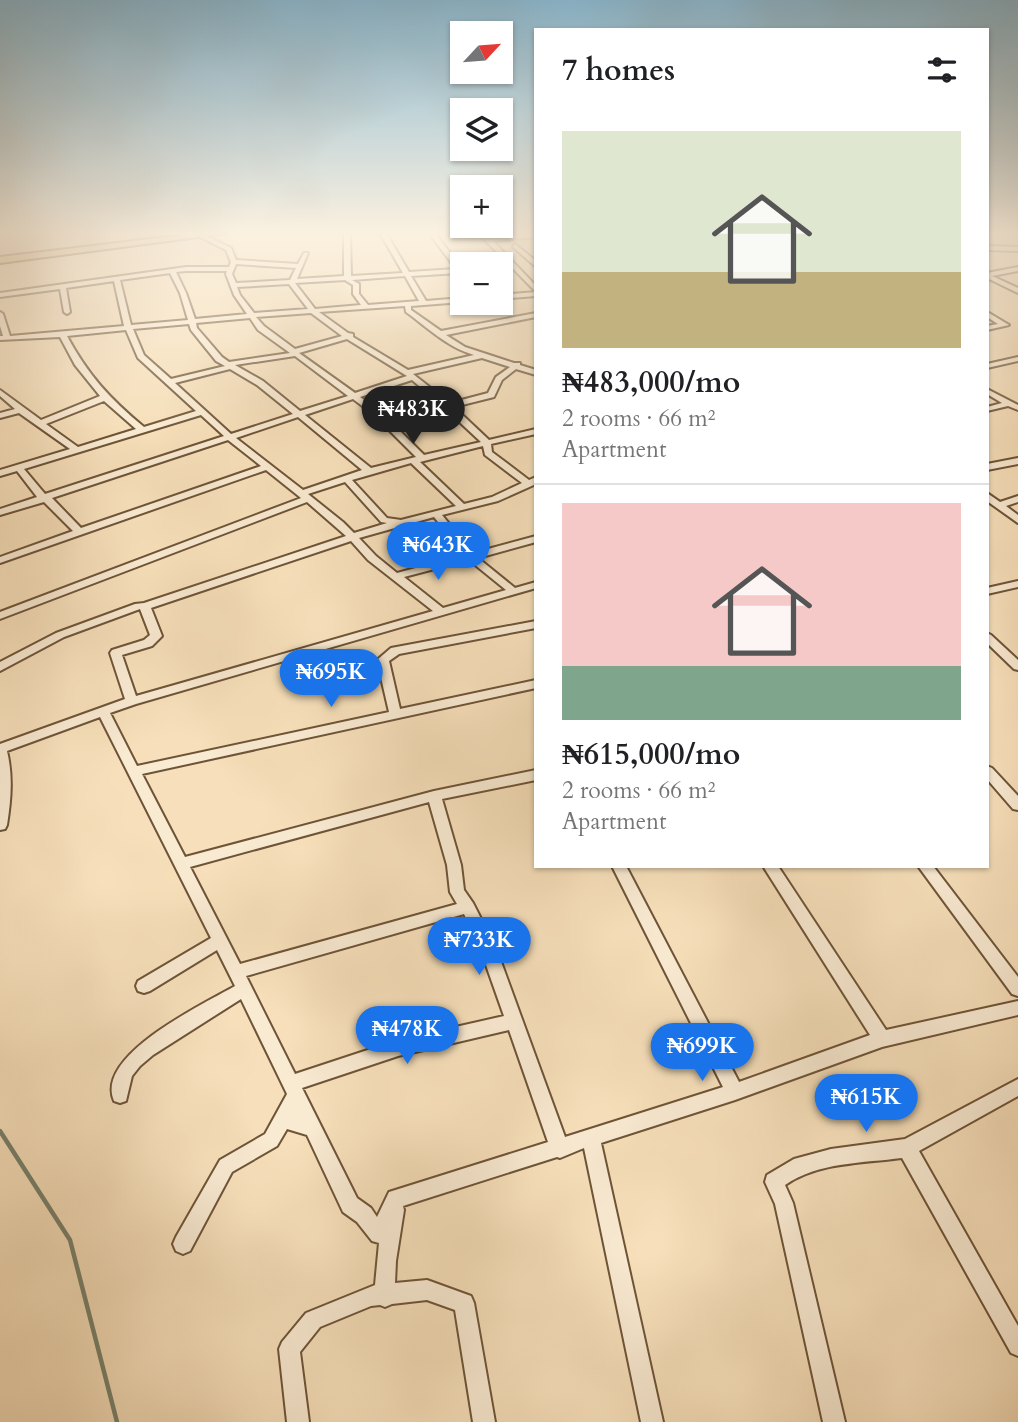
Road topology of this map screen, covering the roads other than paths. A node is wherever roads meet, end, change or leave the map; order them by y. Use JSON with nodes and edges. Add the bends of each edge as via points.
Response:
{"nodes":[{"id":1,"x":64,"y":299,"type":"edge"},
{"id":2,"x":122,"y":299,"type":"edge"},
{"id":3,"x":185,"y":299,"type":"edge"},
{"id":4,"x":241,"y":299,"type":"edge"},
{"id":5,"x":304,"y":299,"type":"edge"},
{"id":6,"x":360,"y":299,"type":"edge"},
{"id":7,"x":422,"y":299,"type":"edge"},
{"id":8,"x":450,"y":301,"type":"edge"},
{"id":9,"x":424,"y":303,"type":"junction"},
{"id":10,"x":408,"y":305,"type":"junction"},
{"id":11,"x":367,"y":308,"type":"junction"},
{"id":12,"x":312,"y":311,"type":"junction"},
{"id":13,"x":66,"y":312,"type":"dead end"},
{"id":14,"x":0,"y":314,"type":"edge"},
{"id":15,"x":254,"y":315,"type":"junction"},
{"id":16,"x":534,"y":315,"type":"edge"},
{"id":17,"x":989,"y":315,"type":"edge"},
{"id":18,"x":192,"y":322,"type":"junction"},
{"id":19,"x":128,"y":326,"type":"junction"},
{"id":20,"x":989,"y":328,"type":"edge"},
{"id":21,"x":62,"y":334,"type":"junction"},
{"id":22,"x":438,"y":334,"type":"junction"},
{"id":23,"x":350,"y":336,"type":"junction"},
{"id":24,"x":4,"y":337,"type":"edge"},
{"id":25,"x":295,"y":353,"type":"junction"},
{"id":26,"x":483,"y":355,"type":"junction"},
{"id":27,"x":1018,"y":359,"type":"edge"},
{"id":28,"x":230,"y":365,"type":"junction"},
{"id":29,"x":517,"y":365,"type":"junction"},
{"id":30,"x":989,"y":366,"type":"edge"},
{"id":31,"x":534,"y":371,"type":"edge"},
{"id":32,"x":410,"y":375,"type":"junction"},
{"id":33,"x":168,"y":382,"type":"junction"},
{"id":34,"x":0,"y":392,"type":"edge"},
{"id":35,"x":989,"y":392,"type":"edge"},
{"id":36,"x":352,"y":396,"type":"junction"},
{"id":37,"x":103,"y":398,"type":"junction"},
{"id":38,"x":1014,"y":405,"type":"edge"},
{"id":39,"x":449,"y":406,"type":"junction"},
{"id":40,"x":989,"y":409,"type":"edge"},
{"id":41,"x":19,"y":410,"type":"junction"},
{"id":42,"x":201,"y":412,"type":"junction"},
{"id":43,"x":296,"y":414,"type":"junction"},
{"id":44,"x":0,"y":416,"type":"edge"},
{"id":45,"x":42,"y":423,"type":"junction"},
{"id":46,"x":143,"y":430,"type":"junction"},
{"id":47,"x":534,"y":431,"type":"edge"},
{"id":48,"x":231,"y":438,"type":"junction"},
{"id":49,"x":487,"y":443,"type":"junction"},
{"id":50,"x":77,"y":450,"type":"junction"},
{"id":51,"x":418,"y":460,"type":"junction"},
{"id":52,"x":1018,"y":461,"type":"edge"},
{"id":53,"x":267,"y":467,"type":"junction"},
{"id":54,"x":989,"y":467,"type":"edge"},
{"id":55,"x":19,"y":468,"type":"junction"},
{"id":56,"x":369,"y":471,"type":"junction"},
{"id":57,"x":0,"y":473,"type":"edge"},
{"id":58,"x":346,"y":478,"type":"junction"},
{"id":59,"x":532,"y":482,"type":"edge"},
{"id":60,"x":304,"y":497,"type":"junction"},
{"id":61,"x":45,"y":498,"type":"junction"},
{"id":62,"x":989,"y":498,"type":"edge"},
{"id":63,"x":1018,"y":499,"type":"edge"},
{"id":64,"x":999,"y":505,"type":"junction"},
{"id":65,"x":463,"y":508,"type":"junction"},
{"id":66,"x":0,"y":512,"type":"edge"},
{"id":67,"x":437,"y":515,"type":"junction"},
{"id":68,"x":1018,"y":520,"type":"edge"},
{"id":69,"x":380,"y":524,"type":"junction"},
{"id":70,"x":79,"y":532,"type":"junction"},
{"id":71,"x":350,"y":537,"type":"junction"},
{"id":72,"x":534,"y":540,"type":"edge"},
{"id":73,"x":471,"y":557,"type":"junction"},
{"id":74,"x":0,"y":560,"type":"edge"},
{"id":75,"x":397,"y":576,"type":"junction"},
{"id":76,"x":1018,"y":584,"type":"edge"},
{"id":77,"x":533,"y":589,"type":"edge"},
{"id":78,"x":513,"y":590,"type":"junction"},
{"id":79,"x":989,"y":590,"type":"edge"},
{"id":80,"x":145,"y":606,"type":"junction"},
{"id":81,"x":440,"y":611,"type":"junction"},
{"id":82,"x":0,"y":616,"type":"edge"},
{"id":83,"x":534,"y":624,"type":"edge"},
{"id":84,"x":989,"y":639,"type":"edge"},
{"id":85,"x":1018,"y":666,"type":"edge"},
{"id":86,"x":0,"y":667,"type":"edge"},
{"id":87,"x":534,"y":684,"type":"edge"},
{"id":88,"x":132,"y":701,"type":"junction"},
{"id":89,"x":103,"y":711,"type":"junction"},
{"id":90,"x":395,"y":713,"type":"junction"},
{"id":91,"x":0,"y":750,"type":"edge"},
{"id":92,"x":135,"y":771,"type":"junction"},
{"id":93,"x":989,"y":773,"type":"edge"},
{"id":94,"x":534,"y":775,"type":"edge"},
{"id":95,"x":434,"y":796,"type":"junction"},
{"id":96,"x":1018,"y":805,"type":"edge"},
{"id":97,"x":0,"y":825,"type":"edge"},
{"id":98,"x":181,"y":864,"type":"junction"},
{"id":99,"x":620,"y":868,"type":"edge"},
{"id":100,"x":771,"y":868,"type":"edge"},
{"id":101,"x":927,"y":868,"type":"edge"},
{"id":102,"x":468,"y":907,"type":"junction"},
{"id":103,"x":218,"y":941,"type":"junction"},
{"id":104,"x":236,"y":972,"type":"junction"},
{"id":105,"x":144,"y":986,"type":"dead end"},
{"id":106,"x":244,"y":989,"type":"junction"},
{"id":107,"x":1018,"y":989,"type":"edge"},
{"id":108,"x":1018,"y":1007,"type":"edge"},
{"id":109,"x":515,"y":1021,"type":"junction"},
{"id":110,"x":883,"y":1040,"type":"junction"},
{"id":111,"x":293,"y":1089,"type":"junction"},
{"id":112,"x":1016,"y":1091,"type":"edge"},
{"id":113,"x":735,"y":1092,"type":"junction"},
{"id":114,"x":120,"y":1095,"type":"dead end"},
{"id":115,"x":283,"y":1119,"type":"junction"},
{"id":116,"x":312,"y":1128,"type":"junction"},
{"id":117,"x":591,"y":1138,"type":"junction"},
{"id":118,"x":907,"y":1148,"type":"junction"},
{"id":119,"x":560,"y":1149,"type":"junction"},
{"id":120,"x":397,"y":1199,"type":"junction"},
{"id":121,"x":183,"y":1244,"type":"dead end"},
{"id":122,"x":385,"y":1297,"type":"junction"},
{"id":123,"x":1018,"y":1346,"type":"edge"},
{"id":124,"x":298,"y":1422,"type":"edge"},
{"id":125,"x":484,"y":1422,"type":"edge"},
{"id":126,"x":652,"y":1422,"type":"edge"},
{"id":127,"x":834,"y":1422,"type":"edge"}],
"edges":[{"from":1,"to":13,"type":"street"},
{"from":2,"to":19,"type":"street"},
{"from":3,"to":18,"type":"street"},
{"from":4,"to":15,"type":"street"},
{"from":5,"to":12,"type":"street"},
{"from":6,"to":11,"type":"street"},
{"from":7,"to":9,"type":"street"},
{"from":8,"to":9,"type":"street"},
{"from":9,"to":10,"type":"street"},
{"from":10,"to":11,"type":"street"},
{"from":10,"to":22,"type":"street","via":[[408,311]]},
{"from":11,"to":12,"type":"street"},
{"from":12,"to":15,"type":"street"},
{"from":12,"to":23,"type":"street"},
{"from":14,"to":24,"type":"street"},
{"from":15,"to":18,"type":"street"},
{"from":15,"to":25,"type":"street","via":[[267,334]]},
{"from":16,"to":22,"type":"street"},
{"from":17,"to":20,"type":"street","via":[[1005,325]]},
{"from":18,"to":19,"type":"street"},
{"from":18,"to":28,"type":"street","via":[[211,350]]},
{"from":19,"to":21,"type":"street"},
{"from":19,"to":33,"type":"street","via":[[141,356]]},
{"from":21,"to":24,"type":"street"},
{"from":21,"to":37,"type":"street"},
{"from":22,"to":26,"type":"street"},
{"from":23,"to":25,"type":"street"},
{"from":23,"to":32,"type":"street"},
{"from":25,"to":28,"type":"street"},
{"from":25,"to":36,"type":"street"},
{"from":26,"to":29,"type":"street"},
{"from":26,"to":32,"type":"street"},
{"from":27,"to":30,"type":"street"},
{"from":28,"to":33,"type":"street"},
{"from":28,"to":43,"type":"street"},
{"from":29,"to":31,"type":"street"},
{"from":29,"to":39,"type":"street","via":[[499,379],[491,395]]},
{"from":32,"to":36,"type":"street"},
{"from":32,"to":39,"type":"street"},
{"from":33,"to":42,"type":"street"},
{"from":34,"to":41,"type":"street"},
{"from":35,"to":38,"type":"street"},
{"from":36,"to":43,"type":"street"},
{"from":36,"to":51,"type":"street","via":[[395,429]]},
{"from":37,"to":45,"type":"street"},
{"from":37,"to":46,"type":"street"},
{"from":38,"to":40,"type":"street"},
{"from":39,"to":49,"type":"street"},
{"from":41,"to":44,"type":"street"},
{"from":41,"to":45,"type":"street"},
{"from":42,"to":46,"type":"street"},
{"from":42,"to":48,"type":"street"},
{"from":43,"to":48,"type":"street"},
{"from":43,"to":56,"type":"street"},
{"from":45,"to":50,"type":"street"},
{"from":46,"to":50,"type":"street"},
{"from":47,"to":49,"type":"street"},
{"from":48,"to":53,"type":"street"},
{"from":48,"to":61,"type":"street"},
{"from":49,"to":51,"type":"street"},
{"from":49,"to":59,"type":"street","via":[[488,453]]},
{"from":50,"to":55,"type":"street"},
{"from":51,"to":56,"type":"street"},
{"from":51,"to":65,"type":"street"},
{"from":52,"to":54,"type":"street"},
{"from":53,"to":60,"type":"street"},
{"from":53,"to":70,"type":"street"},
{"from":55,"to":57,"type":"street"},
{"from":55,"to":61,"type":"street"},
{"from":56,"to":58,"type":"street"},
{"from":58,"to":60,"type":"street"},
{"from":58,"to":69,"type":"street"},
{"from":59,"to":65,"type":"street"},
{"from":60,"to":71,"type":"street"},
{"from":60,"to":82,"type":"street"},
{"from":61,"to":66,"type":"street"},
{"from":61,"to":70,"type":"street"},
{"from":62,"to":64,"type":"street"},
{"from":63,"to":64,"type":"street"},
{"from":64,"to":68,"type":"street"},
{"from":65,"to":67,"type":"street"},
{"from":67,"to":69,"type":"street"},
{"from":67,"to":73,"type":"street"},
{"from":69,"to":71,"type":"street"},
{"from":70,"to":74,"type":"street"},
{"from":71,"to":75,"type":"street"},
{"from":71,"to":80,"type":"street"},
{"from":72,"to":73,"type":"street"},
{"from":73,"to":75,"type":"street"},
{"from":73,"to":78,"type":"street"},
{"from":75,"to":81,"type":"street"},
{"from":76,"to":79,"type":"street"},
{"from":77,"to":78,"type":"street"},
{"from":78,"to":81,"type":"street"},
{"from":80,"to":86,"type":"street","via":[[60,635]]},
{"from":80,"to":88,"type":"street","via":[[156,636],[116,653]]},
{"from":81,"to":88,"type":"street"},
{"from":83,"to":90,"type":"street","via":[[387,655],[383,660]]},
{"from":84,"to":85,"type":"street"},
{"from":87,"to":90,"type":"street"},
{"from":88,"to":89,"type":"street"},
{"from":89,"to":91,"type":"street"},
{"from":89,"to":92,"type":"street"},
{"from":90,"to":92,"type":"street"},
{"from":91,"to":97,"type":"street","via":[[6,794]]},
{"from":92,"to":98,"type":"street"},
{"from":93,"to":96,"type":"street"},
{"from":94,"to":95,"type":"street"},
{"from":95,"to":98,"type":"street"},
{"from":95,"to":102,"type":"street","via":[[457,892]]},
{"from":98,"to":103,"type":"street"},
{"from":99,"to":113,"type":"street"},
{"from":100,"to":110,"type":"street"},
{"from":101,"to":107,"type":"street"},
{"from":102,"to":104,"type":"street"},
{"from":102,"to":109,"type":"street"},
{"from":103,"to":104,"type":"street"},
{"from":103,"to":105,"type":"street"},
{"from":104,"to":106,"type":"street"},
{"from":106,"to":111,"type":"street"},
{"from":106,"to":114,"type":"street","via":[[134,1060],[127,1068]]},
{"from":108,"to":110,"type":"street"},
{"from":109,"to":111,"type":"street","via":[[398,1048]]},
{"from":109,"to":119,"type":"street"},
{"from":110,"to":113,"type":"street"},
{"from":111,"to":115,"type":"street"},
{"from":111,"to":116,"type":"street"},
{"from":112,"to":118,"type":"street"},
{"from":113,"to":117,"type":"street"},
{"from":115,"to":116,"type":"street"},
{"from":115,"to":121,"type":"street","via":[[271,1140],[226,1166]]},
{"from":116,"to":120,"type":"street","via":[[350,1205],[379,1234]]},
{"from":117,"to":119,"type":"street"},
{"from":117,"to":126,"type":"street"},
{"from":118,"to":123,"type":"street"},
{"from":118,"to":127,"type":"street","via":[[831,1158],[794,1168],[774,1182],[784,1203]]},
{"from":119,"to":120,"type":"street"},
{"from":120,"to":122,"type":"street"},
{"from":122,"to":124,"type":"street","via":[[371,1296],[313,1321],[289,1349]]},
{"from":122,"to":125,"type":"street","via":[[427,1290],[464,1303]]}]}
